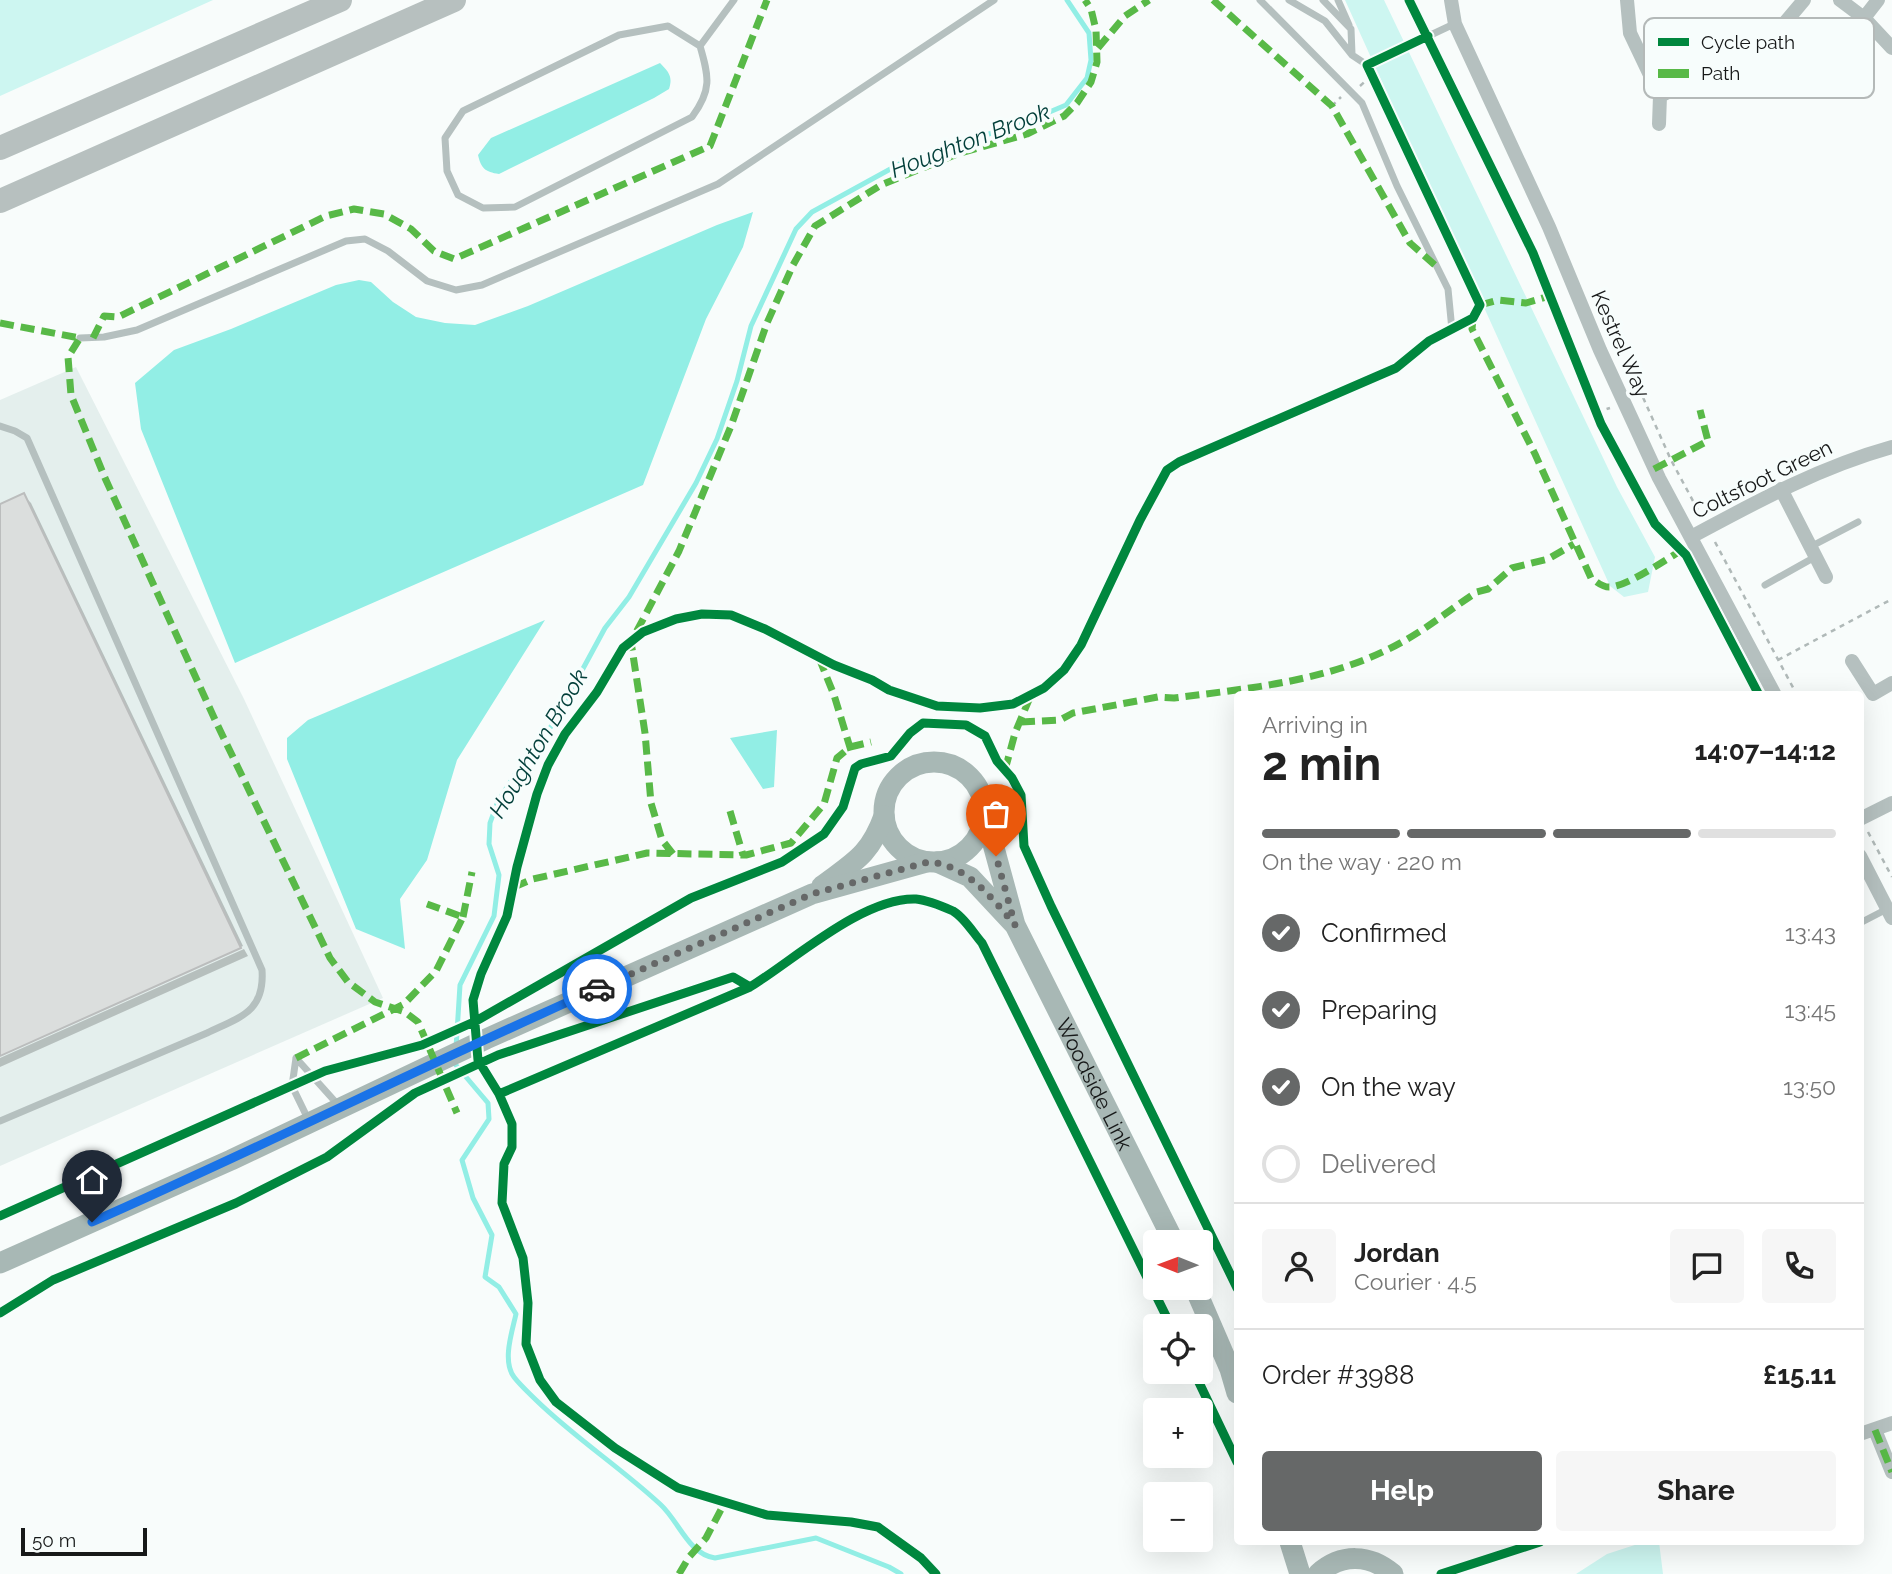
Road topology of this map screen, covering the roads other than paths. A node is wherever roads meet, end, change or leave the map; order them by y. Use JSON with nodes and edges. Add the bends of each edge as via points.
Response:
{"nodes":[{"id":1,"x":340,"y":0,"type":"edge"},
{"id":2,"x":454,"y":0,"type":"edge"},
{"id":3,"x":734,"y":0,"type":"edge"},
{"id":4,"x":994,"y":0,"type":"edge"},
{"id":5,"x":1260,"y":0,"type":"edge"},
{"id":6,"x":1289,"y":0,"type":"edge"},
{"id":7,"x":1323,"y":0,"type":"edge"},
{"id":8,"x":1338,"y":0,"type":"edge"},
{"id":9,"x":1451,"y":0,"type":"edge"},
{"id":10,"x":1628,"y":0,"type":"edge"},
{"id":11,"x":1804,"y":0,"type":"edge"},
{"id":12,"x":1840,"y":0,"type":"edge"},
{"id":13,"x":1878,"y":0,"type":"edge"},
{"id":14,"x":1789,"y":18,"type":"edge"},
{"id":15,"x":1864,"y":18,"type":"joint"},
{"id":16,"x":1455,"y":24,"type":"junction"},
{"id":17,"x":1351,"y":29,"type":"junction"},
{"id":18,"x":1874,"y":29,"type":"edge"},
{"id":19,"x":701,"y":46,"type":"junction"},
{"id":20,"x":1892,"y":48,"type":"edge"},
{"id":21,"x":1352,"y":55,"type":"junction"},
{"id":22,"x":1644,"y":62,"type":"edge"},
{"id":23,"x":1660,"y":98,"type":"edge"},
{"id":24,"x":1659,"y":124,"type":"dead end"},
{"id":25,"x":0,"y":148,"type":"edge"},
{"id":26,"x":0,"y":201,"type":"edge"},
{"id":27,"x":1452,"y":330,"type":"dead end"},
{"id":28,"x":80,"y":338,"type":"dead end"},
{"id":29,"x":0,"y":426,"type":"edge"},
{"id":30,"x":1892,"y":447,"type":"edge"},
{"id":31,"x":1781,"y":489,"type":"junction"},
{"id":32,"x":1858,"y":522,"type":"dead end"},
{"id":33,"x":1691,"y":537,"type":"junction"},
{"id":34,"x":1813,"y":551,"type":"junction"},
{"id":35,"x":1826,"y":577,"type":"dead end"},
{"id":36,"x":1765,"y":585,"type":"dead end"},
{"id":37,"x":1852,"y":662,"type":"dead end"},
{"id":38,"x":1892,"y":683,"type":"edge"},
{"id":39,"x":1773,"y":691,"type":"edge"},
{"id":40,"x":1892,"y":803,"type":"edge"},
{"id":41,"x":984,"y":811,"type":"junction"},
{"id":42,"x":884,"y":816,"type":"junction"},
{"id":43,"x":1864,"y":817,"type":"edge"},
{"id":44,"x":932,"y":862,"type":"junction"},
{"id":45,"x":1864,"y":864,"type":"edge"},
{"id":46,"x":812,"y":894,"type":"junction"},
{"id":47,"x":1890,"y":913,"type":"edge"},
{"id":48,"x":1864,"y":922,"type":"edge"},
{"id":49,"x":1015,"y":925,"type":"junction"},
{"id":50,"x":341,"y":1108,"type":"junction"},
{"id":51,"x":0,"y":1121,"type":"edge"},
{"id":52,"x":310,"y":1123,"type":"junction"},
{"id":53,"x":1168,"y":1230,"type":"edge"},
{"id":54,"x":0,"y":1263,"type":"edge"},
{"id":55,"x":1200,"y":1300,"type":"edge"},
{"id":56,"x":1234,"y":1375,"type":"edge"},
{"id":57,"x":1892,"y":1423,"type":"edge"},
{"id":58,"x":1875,"y":1430,"type":"junction"},
{"id":59,"x":1864,"y":1433,"type":"edge"},
{"id":60,"x":1892,"y":1472,"type":"edge"},
{"id":61,"x":1291,"y":1545,"type":"edge"},
{"id":62,"x":1337,"y":1545,"type":"edge"},
{"id":63,"x":1367,"y":1559,"type":"junction"},
{"id":64,"x":1300,"y":1574,"type":"edge"},
{"id":65,"x":1318,"y":1574,"type":"edge"},
{"id":66,"x":1393,"y":1574,"type":"edge"}],
"edges":[{"from":1,"to":25,"type":"highway"},
{"from":2,"to":26,"type":"highway"},
{"from":3,"to":19,"type":"lane"},
{"from":4,"to":28,"type":"lane","via":[[718,184],[482,285],[456,290],[427,281],[365,239],[346,241],[137,330]]},
{"from":5,"to":27,"type":"lane","via":[[1362,103],[1448,289]]},
{"from":6,"to":21,"type":"lane","via":[[1325,21]]},
{"from":7,"to":17,"type":"lane"},
{"from":8,"to":17,"type":"lane"},
{"from":9,"to":16,"type":"street","name":"Kestrel Way"},
{"from":10,"to":22,"type":"street","via":[[1630,33]]},
{"from":11,"to":14,"type":"street"},
{"from":12,"to":15,"type":"street"},
{"from":13,"to":15,"type":"street"},
{"from":16,"to":21,"type":"lane","via":[[1367,65]]},
{"from":16,"to":33,"type":"street","name":"Kestrel Way","via":[[1658,478]]},
{"from":17,"to":21,"type":"lane"},
{"from":18,"to":20,"type":"street"},
{"from":19,"to":19,"type":"lane","via":[[668,26],[619,35],[464,111],[444,138],[446,171],[458,195],[483,208],[515,207],[692,117],[704,101],[709,82]]},
{"from":23,"to":24,"type":"street"},
{"from":29,"to":51,"type":"lane","via":[[27,438],[262,970],[263,984],[253,1009],[236,1018]]},
{"from":30,"to":31,"type":"street","name":"Coltsfoot Green"},
{"from":31,"to":33,"type":"street","name":"Coltsfoot Green"},
{"from":31,"to":34,"type":"street"},
{"from":32,"to":34,"type":"lane"},
{"from":33,"to":39,"type":"street","name":"Kestrel Way"},
{"from":34,"to":35,"type":"street"},
{"from":34,"to":36,"type":"lane"},
{"from":37,"to":38,"type":"street","via":[[1873,694]]},
{"from":40,"to":43,"type":"street"},
{"from":41,"to":42,"type":"main road","via":[[978,789],[964,771],[935,762],[907,770],[896,780]]},
{"from":41,"to":44,"type":"main road","via":[[983,824],[971,846],[949,860]]},
{"from":41,"to":49,"type":"main road","name":"Woodside Link"},
{"from":42,"to":44,"type":"main road","via":[[893,841],[903,851]]},
{"from":42,"to":46,"type":"main road","via":[[863,855]]},
{"from":44,"to":46,"type":"main road"},
{"from":44,"to":49,"type":"main road","name":"Woodside Link","via":[[970,877]]},
{"from":45,"to":47,"type":"street"},
{"from":46,"to":50,"type":"main road"},
{"from":47,"to":48,"type":"lane"},
{"from":49,"to":53,"type":"main road","name":"Woodside Link"},
{"from":50,"to":52,"type":"main road"},
{"from":50,"to":52,"type":"lane","via":[[296,1058],[292,1086]]},
{"from":52,"to":54,"type":"main road"},
{"from":55,"to":56,"type":"main road"},
{"from":57,"to":58,"type":"street"},
{"from":58,"to":59,"type":"street"},
{"from":58,"to":60,"type":"street"},
{"from":61,"to":64,"type":"main road"},
{"from":62,"to":63,"type":"main road"},
{"from":63,"to":65,"type":"main road","via":[[1339,1560]]},
{"from":63,"to":66,"type":"main road"}]}
